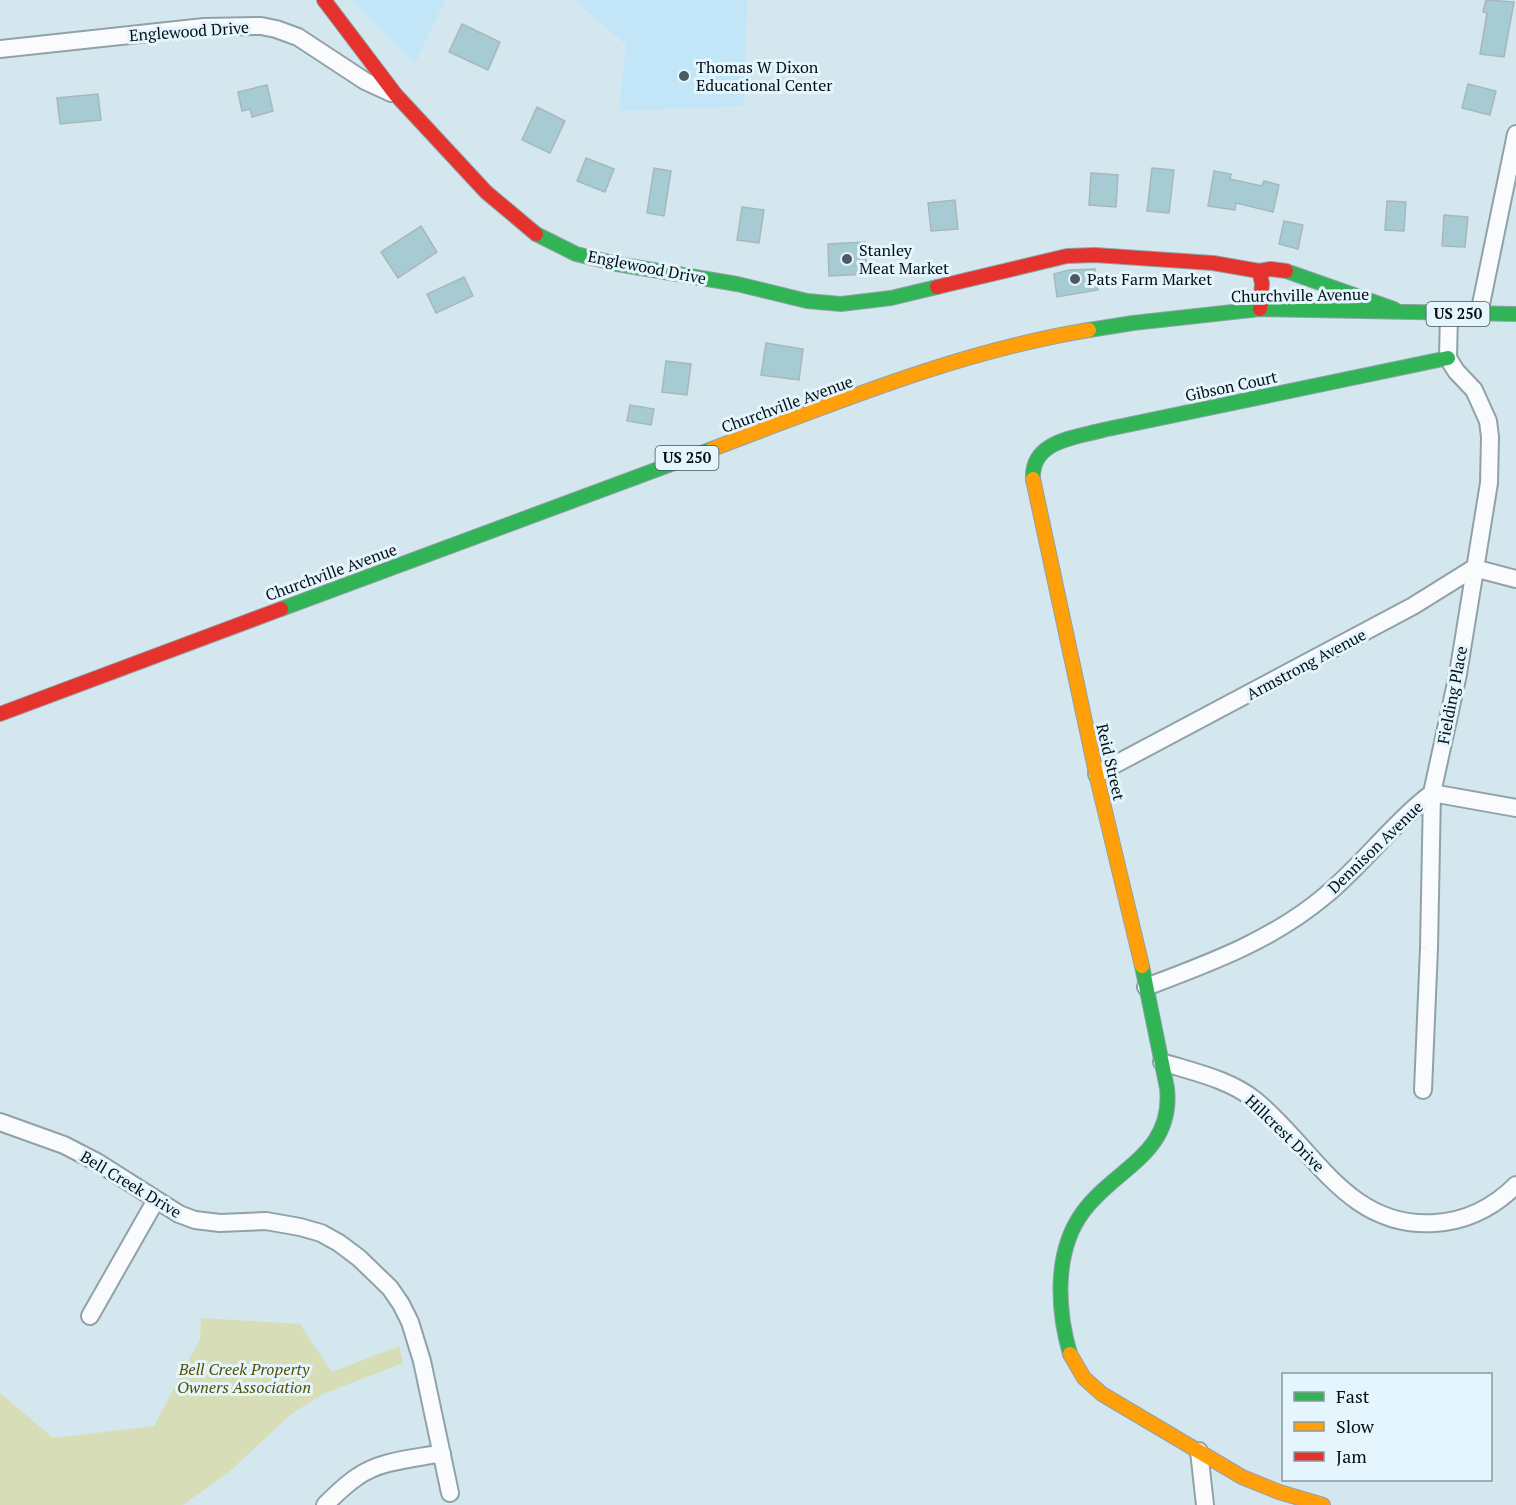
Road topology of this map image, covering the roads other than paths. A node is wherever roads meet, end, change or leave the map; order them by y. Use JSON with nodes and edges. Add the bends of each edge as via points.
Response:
{"nodes":[{"id":1,"x":324,"y":0,"type":"edge"},
{"id":2,"x":0,"y":49,"type":"edge"},
{"id":3,"x":396,"y":95,"type":"junction"},
{"id":4,"x":1516,"y":134,"type":"edge"},
{"id":5,"x":1259,"y":271,"type":"junction"},
{"id":6,"x":1260,"y":309,"type":"junction"},
{"id":7,"x":1399,"y":311,"type":"junction"},
{"id":8,"x":1449,"y":314,"type":"junction"},
{"id":9,"x":1479,"y":314,"type":"junction"},
{"id":10,"x":1516,"y":314,"type":"edge"},
{"id":11,"x":1448,"y":358,"type":"junction"},
{"id":12,"x":1034,"y":467,"type":"joint"},
{"id":13,"x":1474,"y":568,"type":"junction"},
{"id":14,"x":1516,"y":579,"type":"edge"},
{"id":15,"x":0,"y":714,"type":"edge"},
{"id":16,"x":1097,"y":774,"type":"junction"},
{"id":17,"x":1432,"y":793,"type":"junction"},
{"id":18,"x":1516,"y":807,"type":"edge"},
{"id":19,"x":1146,"y":987,"type":"junction"},
{"id":20,"x":1162,"y":1062,"type":"junction"},
{"id":21,"x":1423,"y":1090,"type":"dead end"},
{"id":22,"x":0,"y":1122,"type":"edge"},
{"id":23,"x":1516,"y":1185,"type":"edge"},
{"id":24,"x":156,"y":1200,"type":"junction"},
{"id":25,"x":90,"y":1316,"type":"dead end"},
{"id":26,"x":1199,"y":1451,"type":"junction"},
{"id":27,"x":442,"y":1454,"type":"junction"},
{"id":28,"x":450,"y":1493,"type":"dead end"},
{"id":29,"x":325,"y":1505,"type":"edge"},
{"id":30,"x":1206,"y":1505,"type":"edge"},
{"id":31,"x":1323,"y":1505,"type":"edge"}],
"edges":[{"from":1,"to":3,"type":"street"},
{"from":2,"to":3,"type":"street","name":"Englewood Drive","via":[[204,27],[261,26],[298,37],[365,81]]},
{"from":3,"to":5,"type":"street","name":"Englewood Drive","via":[[486,192],[522,224],[566,250],[608,262],[737,284],[807,301],[841,304],[891,298],[1067,256],[1213,263]]},
{"from":4,"to":9,"type":"street"},
{"from":5,"to":6,"type":"street"},
{"from":5,"to":7,"type":"street","name":"Englewood Drive","via":[[1271,269],[1298,275]]},
{"from":6,"to":7,"type":"street","name":"Churchville Avenue","number":"US 250"},
{"from":6,"to":15,"type":"street","name":"Churchville Avenue","number":"US 250","via":[[1047,337],[955,362],[775,425]]},
{"from":7,"to":8,"type":"street","name":"Churchville Avenue","number":"US 250"},
{"from":8,"to":9,"type":"street","name":"Churchville Avenue","number":"US 250"},
{"from":8,"to":11,"type":"street"},
{"from":9,"to":10,"type":"street","name":"Churchville Avenue","number":"US 250"},
{"from":11,"to":12,"type":"street","name":"Gibson Court","via":[[1103,430],[1058,443],[1040,453]]},
{"from":11,"to":13,"type":"street","name":"Fielding Place","via":[[1474,390],[1488,421],[1490,437],[1489,483]]},
{"from":12,"to":16,"type":"street","name":"Reid Street","via":[[1033,478]]},
{"from":13,"to":14,"type":"street"},
{"from":13,"to":16,"type":"street","name":"Armstrong Avenue","via":[[1413,606]]},
{"from":13,"to":17,"type":"street","name":"Fielding Place","via":[[1458,674]]},
{"from":16,"to":19,"type":"street","name":"Reid Street"},
{"from":17,"to":18,"type":"street","name":"Dennison Avenue"},
{"from":17,"to":19,"type":"street","name":"Dennison Avenue","via":[[1408,811],[1348,876],[1297,917],[1231,955]]},
{"from":17,"to":21,"type":"street","name":"Fielding Place"},
{"from":19,"to":20,"type":"street","name":"Reid Street"},
{"from":20,"to":23,"type":"street","name":"Hillcrest Drive","via":[[1245,1093],[1342,1190],[1383,1215],[1407,1222],[1458,1220],[1493,1204]]},
{"from":20,"to":26,"type":"street","via":[[1168,1095],[1164,1125],[1139,1162],[1093,1200],[1073,1226],[1063,1255],[1062,1309],[1070,1357],[1078,1373],[1102,1394]]},
{"from":22,"to":24,"type":"street","name":"Bell Creek Drive","via":[[64,1145]]},
{"from":24,"to":25,"type":"street"},
{"from":24,"to":27,"type":"street","name":"Bell Creek Drive","via":[[195,1220],[266,1221],[300,1227],[321,1233],[359,1258],[390,1288],[410,1322]]},
{"from":26,"to":30,"type":"street"},
{"from":26,"to":31,"type":"street","via":[[1257,1484]]},
{"from":27,"to":28,"type":"street","name":"Bell Creek Drive"},
{"from":27,"to":29,"type":"street","via":[[367,1471]]}]}
